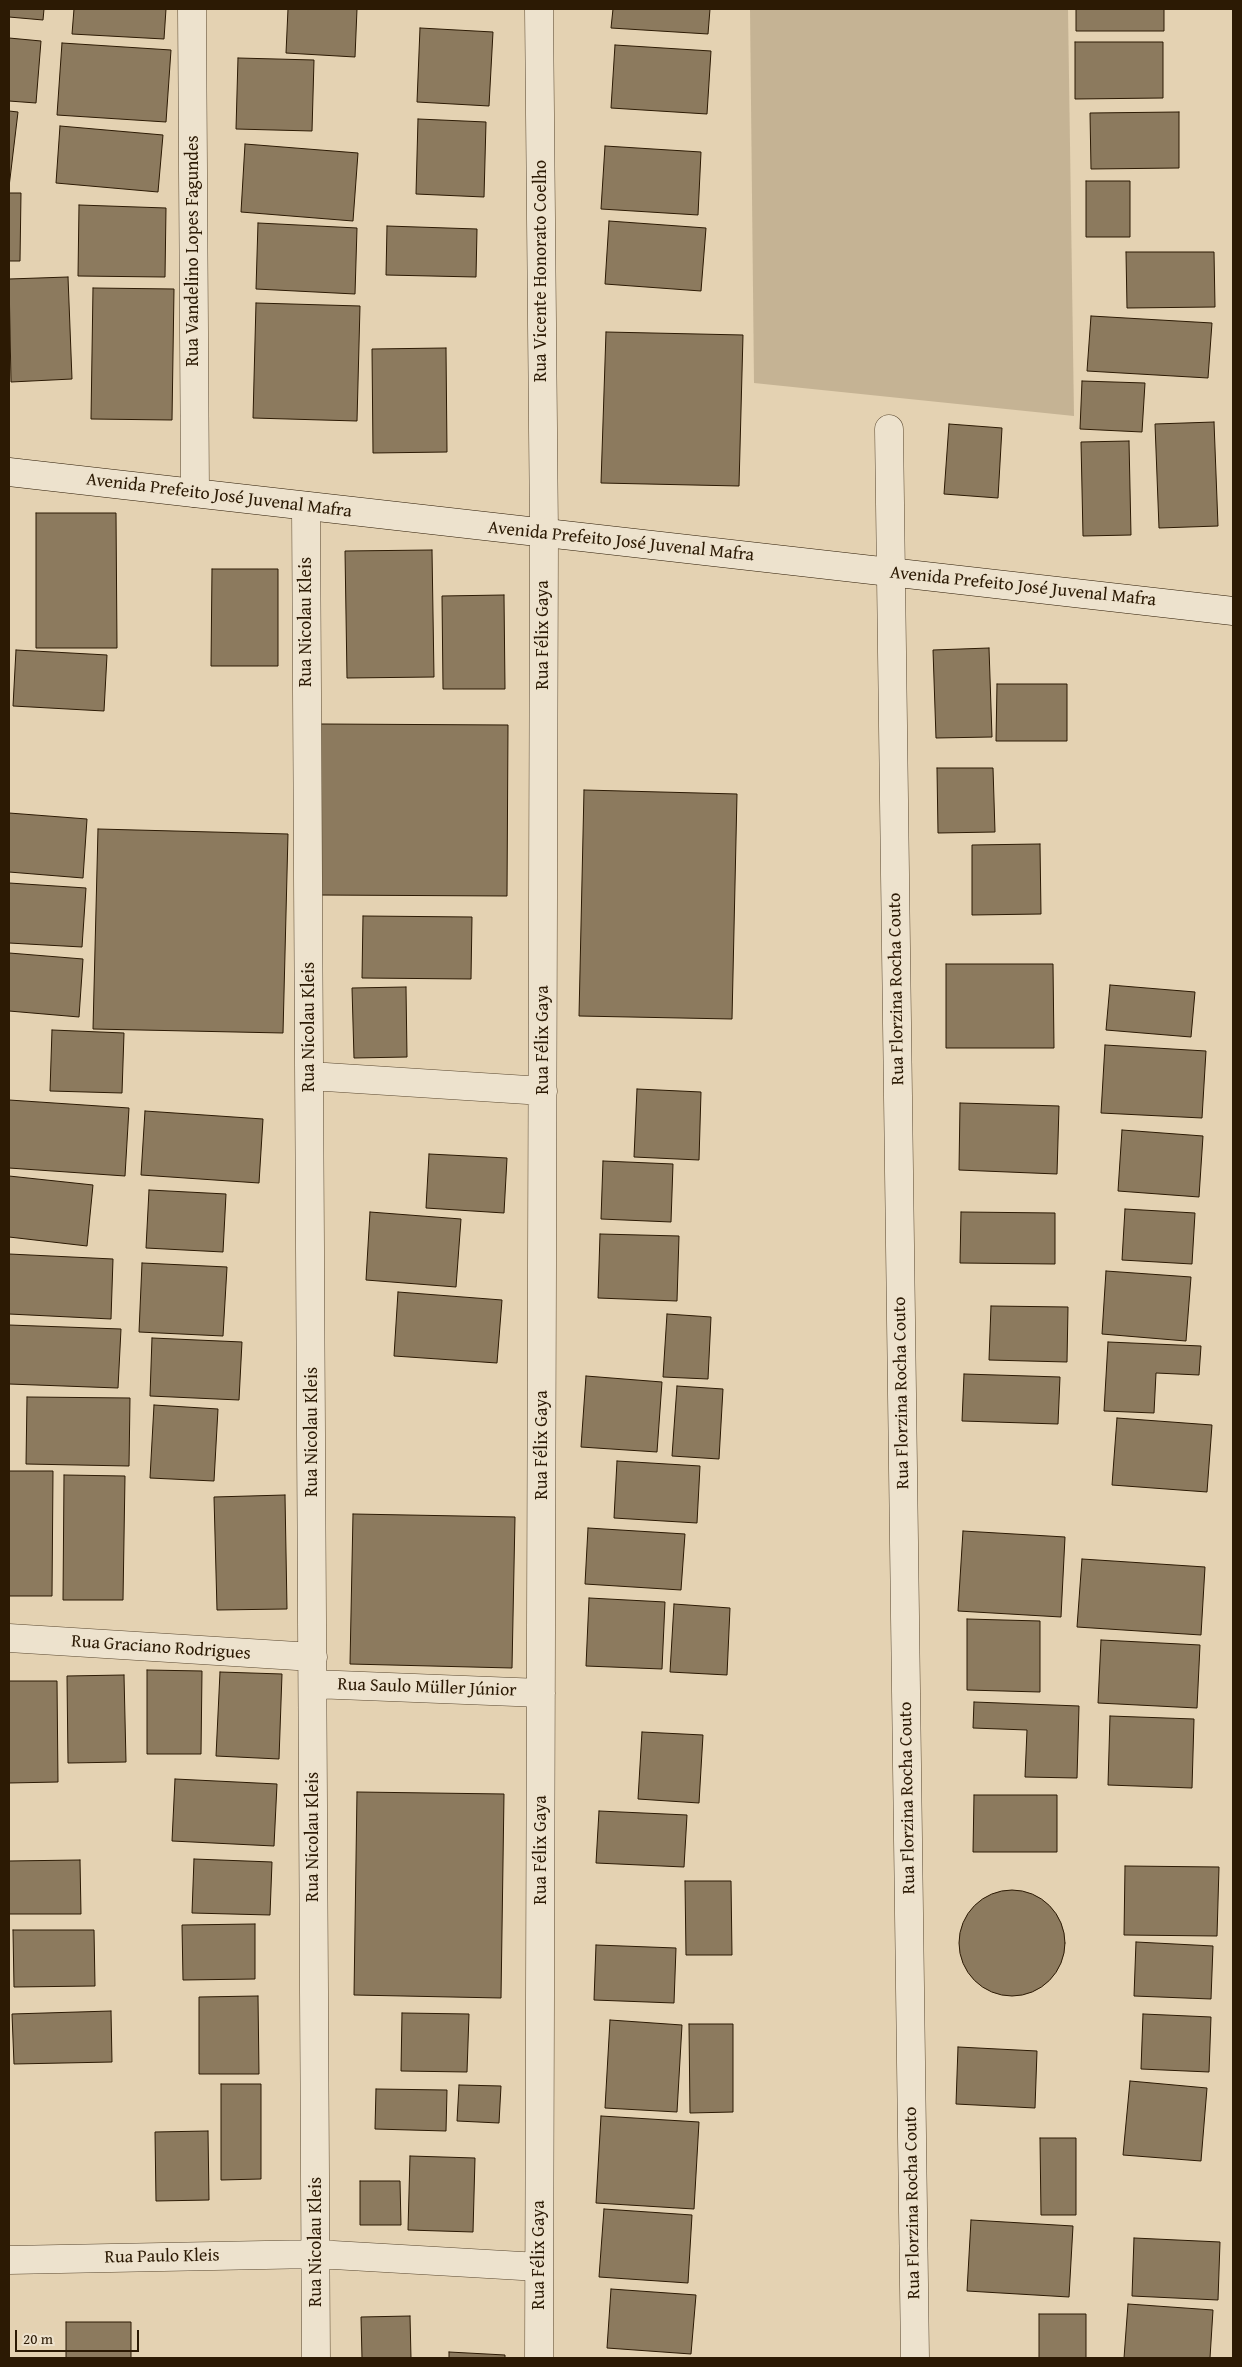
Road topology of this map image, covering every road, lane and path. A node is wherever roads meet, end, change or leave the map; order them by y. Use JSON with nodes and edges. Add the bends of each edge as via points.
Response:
{"nodes":[{"id":1,"x":192,"y":9,"type":"edge"},
{"id":2,"x":539,"y":9,"type":"edge"},
{"id":3,"x":889,"y":429,"type":"dead end"},
{"id":4,"x":9,"y":472,"type":"edge"},
{"id":5,"x":195,"y":494,"type":"junction"},
{"id":6,"x":306,"y":506,"type":"junction"},
{"id":7,"x":544,"y":533,"type":"junction"},
{"id":8,"x":891,"y":572,"type":"junction"},
{"id":9,"x":1233,"y":611,"type":"edge"},
{"id":10,"x":310,"y":1076,"type":"junction"},
{"id":11,"x":543,"y":1091,"type":"junction"},
{"id":12,"x":9,"y":1638,"type":"edge"},
{"id":13,"x":313,"y":1657,"type":"junction"},
{"id":14,"x":313,"y":1684,"type":"junction"},
{"id":15,"x":541,"y":1693,"type":"junction"},
{"id":16,"x":316,"y":2254,"type":"junction"},
{"id":17,"x":9,"y":2260,"type":"edge"},
{"id":18,"x":539,"y":2267,"type":"junction"},
{"id":19,"x":316,"y":2358,"type":"edge"},
{"id":20,"x":539,"y":2358,"type":"edge"},
{"id":21,"x":915,"y":2358,"type":"edge"}],
"edges":[{"from":1,"to":5,"type":"street","name":"Rua Vandelino Lopes Fagundes"},
{"from":2,"to":7,"type":"street","name":"Rua Vicente Honorato Coelho"},
{"from":3,"to":8,"type":"street","name":"Rua Florzina Rocha Couto"},
{"from":4,"to":5,"type":"street","name":"Avenida Prefeito José Juvenal Mafra"},
{"from":5,"to":6,"type":"street","name":"Avenida Prefeito José Juvenal Mafra"},
{"from":6,"to":7,"type":"street","name":"Avenida Prefeito José Juvenal Mafra"},
{"from":6,"to":10,"type":"street","name":"Rua Nicolau Kleis"},
{"from":7,"to":8,"type":"street","name":"Avenida Prefeito José Juvenal Mafra"},
{"from":7,"to":11,"type":"street","name":"Rua Félix Gaya"},
{"from":8,"to":9,"type":"street","name":"Avenida Prefeito José Juvenal Mafra"},
{"from":8,"to":21,"type":"street","name":"Rua Florzina Rocha Couto"},
{"from":10,"to":11,"type":"street"},
{"from":10,"to":13,"type":"street","name":"Rua Nicolau Kleis"},
{"from":11,"to":15,"type":"street","name":"Rua Félix Gaya"},
{"from":12,"to":13,"type":"street","name":"Rua Graciano Rodrigues"},
{"from":13,"to":14,"type":"street","name":"Rua Nicolau Kleis"},
{"from":14,"to":15,"type":"street","name":"Rua Saulo Müller Júnior"},
{"from":14,"to":16,"type":"street","name":"Rua Nicolau Kleis"},
{"from":15,"to":18,"type":"street","name":"Rua Félix Gaya"},
{"from":16,"to":17,"type":"street","name":"Rua Paulo Kleis"},
{"from":16,"to":18,"type":"street","name":"Rua Paulo Kleis"},
{"from":16,"to":19,"type":"street","name":"Rua Nicolau Kleis"},
{"from":18,"to":20,"type":"street","name":"Rua Félix Gaya"}]}
